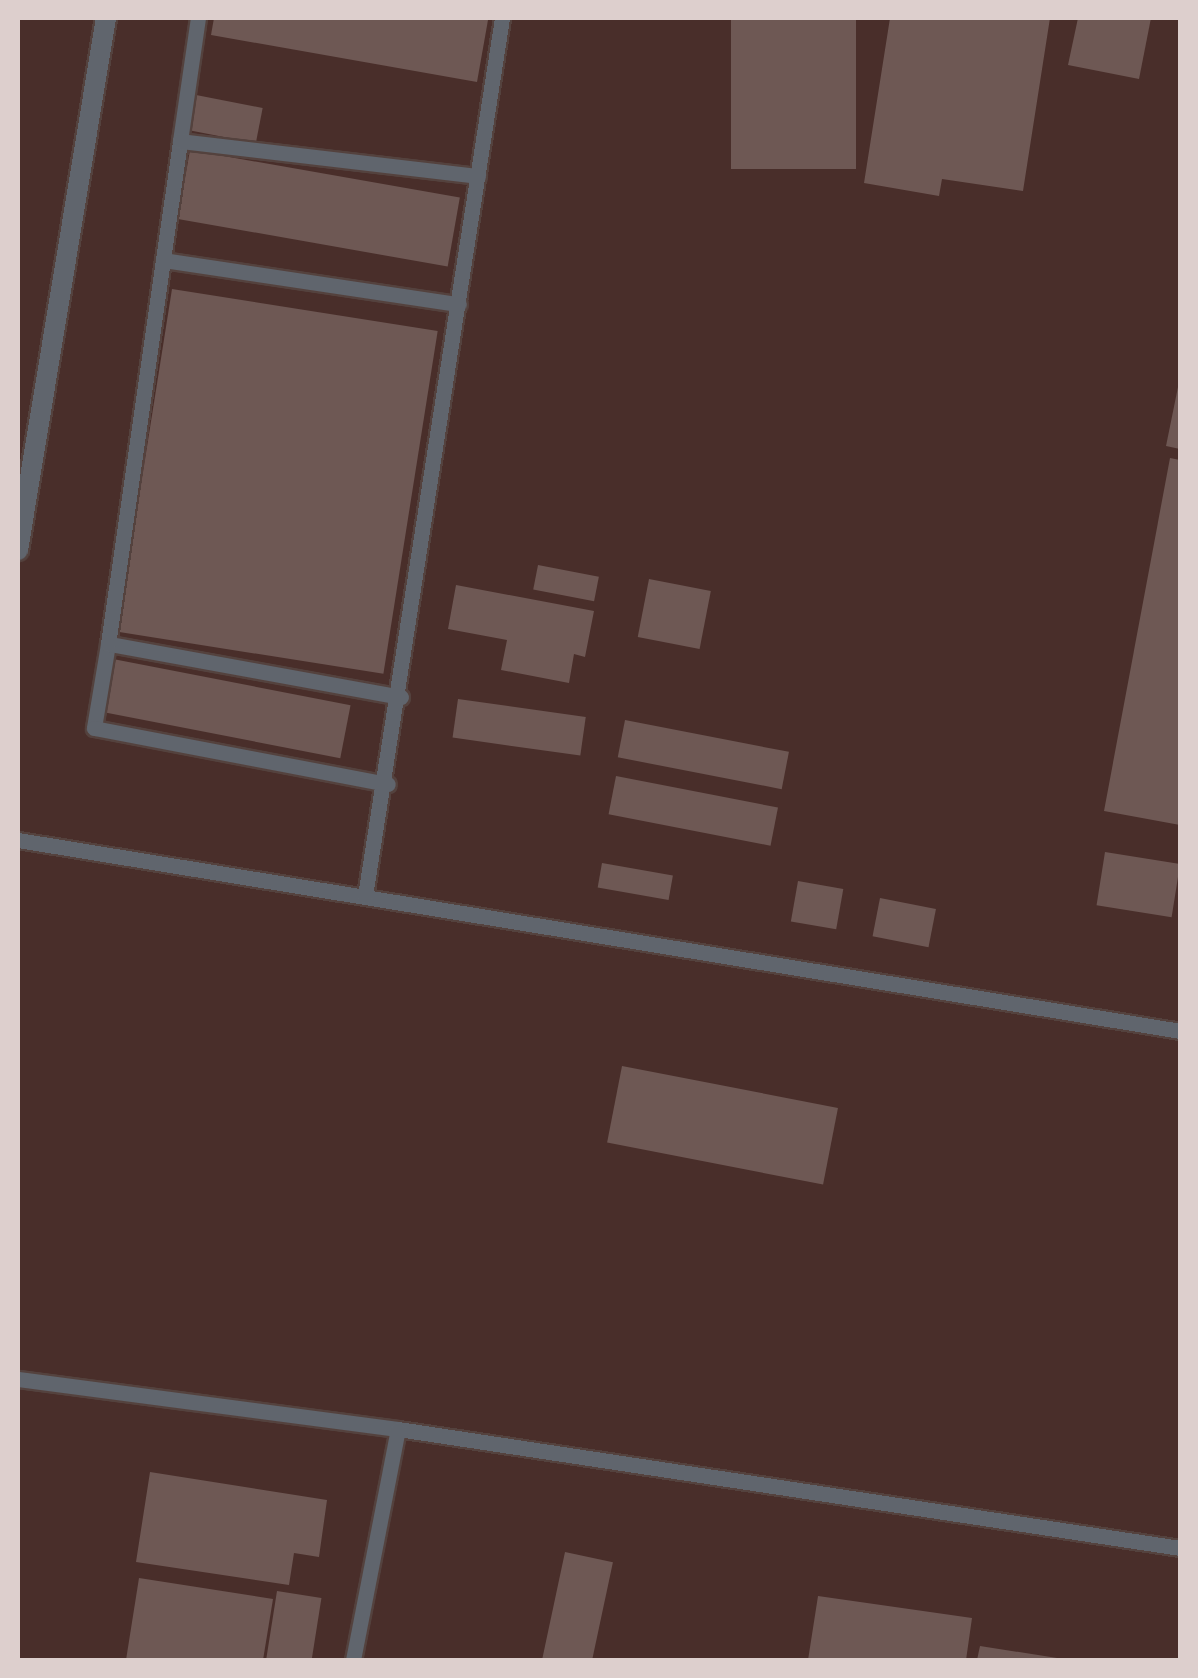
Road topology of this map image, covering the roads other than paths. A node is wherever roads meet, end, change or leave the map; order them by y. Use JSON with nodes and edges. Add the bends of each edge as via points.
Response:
{"nodes":[{"id":1,"x":106,"y":18,"type":"edge"},
{"id":2,"x":198,"y":18,"type":"edge"},
{"id":3,"x":502,"y":18,"type":"edge"},
{"id":4,"x":180,"y":141,"type":"junction"},
{"id":5,"x":478,"y":176,"type":"junction"},
{"id":6,"x":163,"y":260,"type":"junction"},
{"id":7,"x":459,"y":304,"type":"junction"},
{"id":8,"x":18,"y":550,"type":"edge"},
{"id":9,"x":108,"y":644,"type":"junction"},
{"id":10,"x":401,"y":697,"type":"junction"},
{"id":11,"x":388,"y":784,"type":"junction"},
{"id":12,"x":18,"y":840,"type":"edge"},
{"id":13,"x":366,"y":896,"type":"junction"},
{"id":14,"x":1180,"y":1031,"type":"edge"},
{"id":15,"x":18,"y":1379,"type":"edge"},
{"id":16,"x":398,"y":1429,"type":"junction"},
{"id":17,"x":1180,"y":1548,"type":"edge"},
{"id":18,"x":353,"y":1660,"type":"edge"}],
"edges":[{"from":1,"to":8,"type":"street"},
{"from":2,"to":4,"type":"lane"},
{"from":3,"to":5,"type":"lane"},
{"from":4,"to":5,"type":"lane"},
{"from":4,"to":6,"type":"lane"},
{"from":5,"to":7,"type":"lane"},
{"from":6,"to":7,"type":"lane"},
{"from":6,"to":9,"type":"lane"},
{"from":7,"to":10,"type":"lane"},
{"from":9,"to":10,"type":"lane"},
{"from":9,"to":11,"type":"lane","via":[[94,728]]},
{"from":10,"to":11,"type":"lane"},
{"from":11,"to":13,"type":"lane"},
{"from":12,"to":13,"type":"lane"},
{"from":13,"to":14,"type":"lane"},
{"from":15,"to":16,"type":"lane"},
{"from":16,"to":17,"type":"lane"},
{"from":16,"to":18,"type":"lane"}]}
